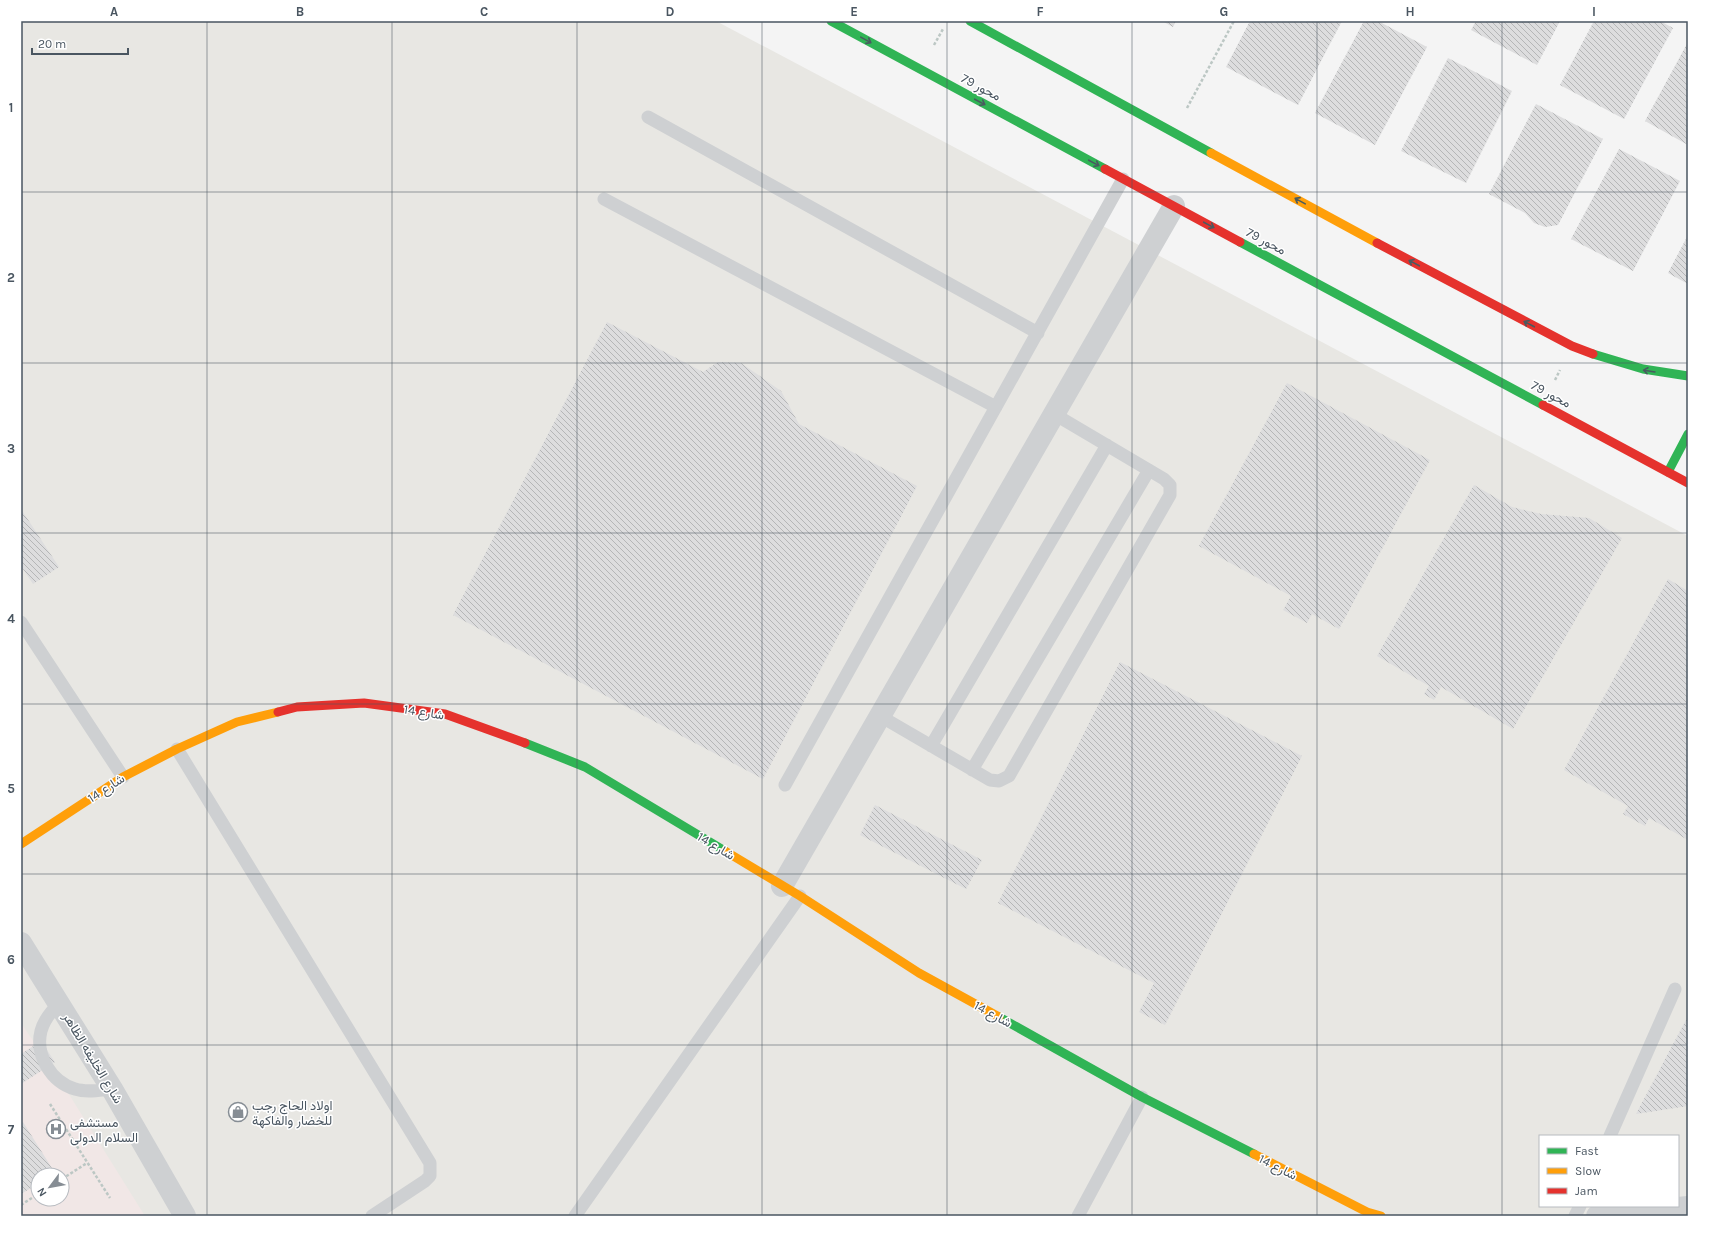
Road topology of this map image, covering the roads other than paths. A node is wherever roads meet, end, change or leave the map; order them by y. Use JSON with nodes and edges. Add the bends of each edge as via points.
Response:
{"nodes":[{"id":1,"x":832,"y":21,"type":"edge"},
{"id":2,"x":970,"y":21,"type":"edge"},
{"id":3,"x":648,"y":117,"type":"dead end"},
{"id":4,"x":1123,"y":179,"type":"junction"},
{"id":5,"x":604,"y":199,"type":"dead end"},
{"id":6,"x":1174,"y":206,"type":"junction"},
{"id":7,"x":1038,"y":333,"type":"junction"},
{"id":8,"x":1688,"y":376,"type":"edge"},
{"id":9,"x":996,"y":407,"type":"junction"},
{"id":10,"x":1054,"y":414,"type":"junction"},
{"id":11,"x":1688,"y":434,"type":"edge"},
{"id":12,"x":1107,"y":445,"type":"junction"},
{"id":13,"x":1149,"y":470,"type":"junction"},
{"id":14,"x":1668,"y":472,"type":"junction"},
{"id":15,"x":1688,"y":483,"type":"edge"},
{"id":16,"x":21,"y":622,"type":"edge"},
{"id":17,"x":880,"y":716,"type":"junction"},
{"id":18,"x":931,"y":746,"type":"junction"},
{"id":19,"x":177,"y":749,"type":"junction"},
{"id":20,"x":972,"y":770,"type":"junction"},
{"id":21,"x":123,"y":777,"type":"junction"},
{"id":22,"x":785,"y":785,"type":"dead end"},
{"id":23,"x":21,"y":844,"type":"edge"},
{"id":24,"x":791,"y":891,"type":"junction"},
{"id":25,"x":21,"y":943,"type":"edge"},
{"id":26,"x":1675,"y":989,"type":"dead end"},
{"id":27,"x":60,"y":1003,"type":"junction"},
{"id":28,"x":112,"y":1089,"type":"junction"},
{"id":29,"x":1142,"y":1098,"type":"junction"},
{"id":30,"x":1610,"y":1135,"type":"edge"},
{"id":31,"x":1580,"y":1207,"type":"edge"},
{"id":32,"x":1688,"y":1207,"type":"edge"},
{"id":33,"x":185,"y":1216,"type":"edge"},
{"id":34,"x":372,"y":1216,"type":"edge"},
{"id":35,"x":575,"y":1216,"type":"edge"},
{"id":36,"x":1078,"y":1216,"type":"edge"},
{"id":37,"x":1381,"y":1216,"type":"edge"},
{"id":38,"x":1575,"y":1216,"type":"edge"},
{"id":39,"x":1596,"y":1216,"type":"edge"}],
"edges":[{"from":1,"to":4,"type":"main road","name":"محور 79","one_way":true},
{"from":8,"to":2,"type":"main road","one_way":true,"via":[[1644,371],[1572,346]]},
{"from":3,"to":7,"type":"lane"},
{"from":4,"to":6,"type":"main road","name":"محور 79"},
{"from":4,"to":7,"type":"lane"},
{"from":5,"to":9,"type":"lane"},
{"from":6,"to":10,"type":"street"},
{"from":6,"to":14,"type":"main road","name":"محور 79","one_way":true},
{"from":7,"to":9,"type":"lane"},
{"from":9,"to":22,"type":"lane"},
{"from":10,"to":12,"type":"lane"},
{"from":10,"to":17,"type":"street"},
{"from":11,"to":14,"type":"main road"},
{"from":12,"to":13,"type":"lane"},
{"from":12,"to":18,"type":"lane"},
{"from":13,"to":20,"type":"lane"},
{"from":13,"to":20,"type":"lane","via":[[1170,485],[1170,495],[1009,776],[999,782]]},
{"from":14,"to":15,"type":"main road","name":"محور 79"},
{"from":16,"to":21,"type":"lane"},
{"from":17,"to":18,"type":"lane"},
{"from":17,"to":24,"type":"street"},
{"from":18,"to":20,"type":"lane"},
{"from":19,"to":21,"type":"main road","name":"شارع 14"},
{"from":19,"to":24,"type":"main road","name":"شارع 14","via":[[237,722],[297,707],[364,703],[445,714],[584,767]]},
{"from":19,"to":34,"type":"lane","via":[[430,1163],[430,1176],[425,1181]]},
{"from":21,"to":23,"type":"main road","name":"شارع 14"},
{"from":24,"to":29,"type":"main road","name":"شارع 14","via":[[919,973]]},
{"from":24,"to":35,"type":"lane"},
{"from":25,"to":27,"type":"street","name":"شارع الخليفه الظاهر"},
{"from":26,"to":30,"type":"lane"},
{"from":27,"to":28,"type":"street","name":"شارع الخليفه الظاهر"},
{"from":27,"to":28,"type":"lane","via":[[45,1021],[41,1031],[42,1054],[46,1066],[53,1076],[75,1089]]},
{"from":28,"to":33,"type":"street","name":"شارع الخليفه الظاهر"},
{"from":29,"to":36,"type":"lane"},
{"from":29,"to":37,"type":"main road","name":"شارع 14","via":[[1367,1212]]},
{"from":31,"to":38,"type":"lane"},
{"from":32,"to":39,"type":"street"}]}
